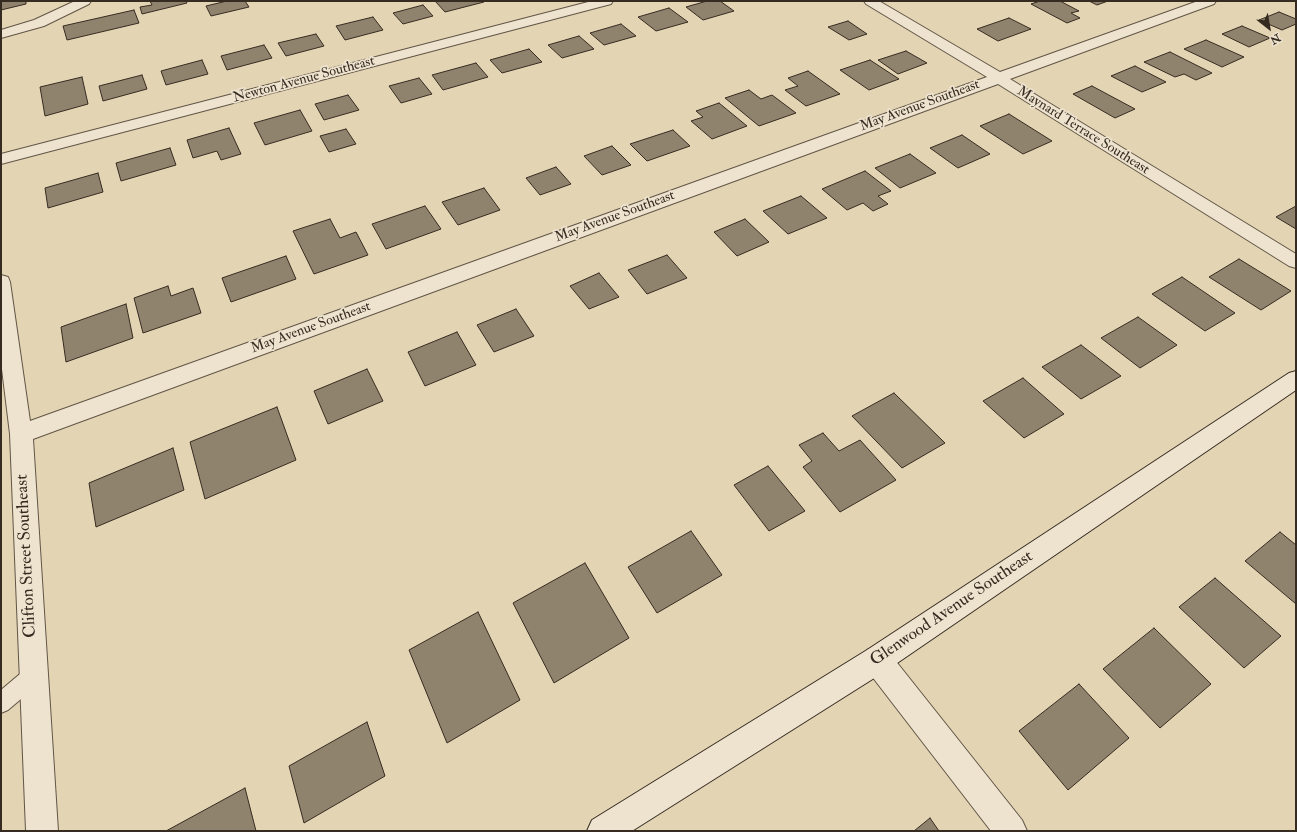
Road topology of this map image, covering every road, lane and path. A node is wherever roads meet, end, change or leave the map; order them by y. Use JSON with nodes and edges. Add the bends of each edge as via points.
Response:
{"nodes":[{"id":1,"x":86,"y":1,"type":"edge"},
{"id":2,"x":607,"y":1,"type":"edge"},
{"id":3,"x":870,"y":1,"type":"edge"},
{"id":4,"x":1210,"y":1,"type":"edge"},
{"id":5,"x":1,"y":34,"type":"edge"},
{"id":6,"x":997,"y":77,"type":"junction"},
{"id":7,"x":1,"y":159,"type":"edge"},
{"id":8,"x":1296,"y":262,"type":"edge"},
{"id":9,"x":1,"y":282,"type":"edge"},
{"id":10,"x":1296,"y":379,"type":"edge"},
{"id":11,"x":20,"y":434,"type":"junction"},
{"id":12,"x":877,"y":660,"type":"junction"},
{"id":13,"x":34,"y":675,"type":"junction"},
{"id":14,"x":1,"y":703,"type":"edge"},
{"id":15,"x":42,"y":831,"type":"edge"},
{"id":16,"x":603,"y":831,"type":"edge"},
{"id":17,"x":1011,"y":831,"type":"edge"}],
"edges":[{"from":1,"to":5,"type":"street","via":[[39,23]]},
{"from":2,"to":7,"type":"street","name":"Newton Avenue Southeast"},
{"from":3,"to":6,"type":"street","name":"Maynard Terrace Southeast"},
{"from":4,"to":6,"type":"street","name":"May Avenue Southeast"},
{"from":6,"to":8,"type":"street","name":"Maynard Terrace Southeast"},
{"from":6,"to":11,"type":"street","name":"May Avenue Southeast"},
{"from":9,"to":11,"type":"street","name":"Clifton Street Southeast"},
{"from":10,"to":12,"type":"street","name":"Glenwood Avenue Southeast"},
{"from":11,"to":13,"type":"street","name":"Clifton Street Southeast"},
{"from":12,"to":16,"type":"street","name":"Glenwood Avenue Southeast"},
{"from":12,"to":17,"type":"street"},
{"from":13,"to":14,"type":"lane"},
{"from":13,"to":15,"type":"street","name":"Clifton Street Southeast"}]}
